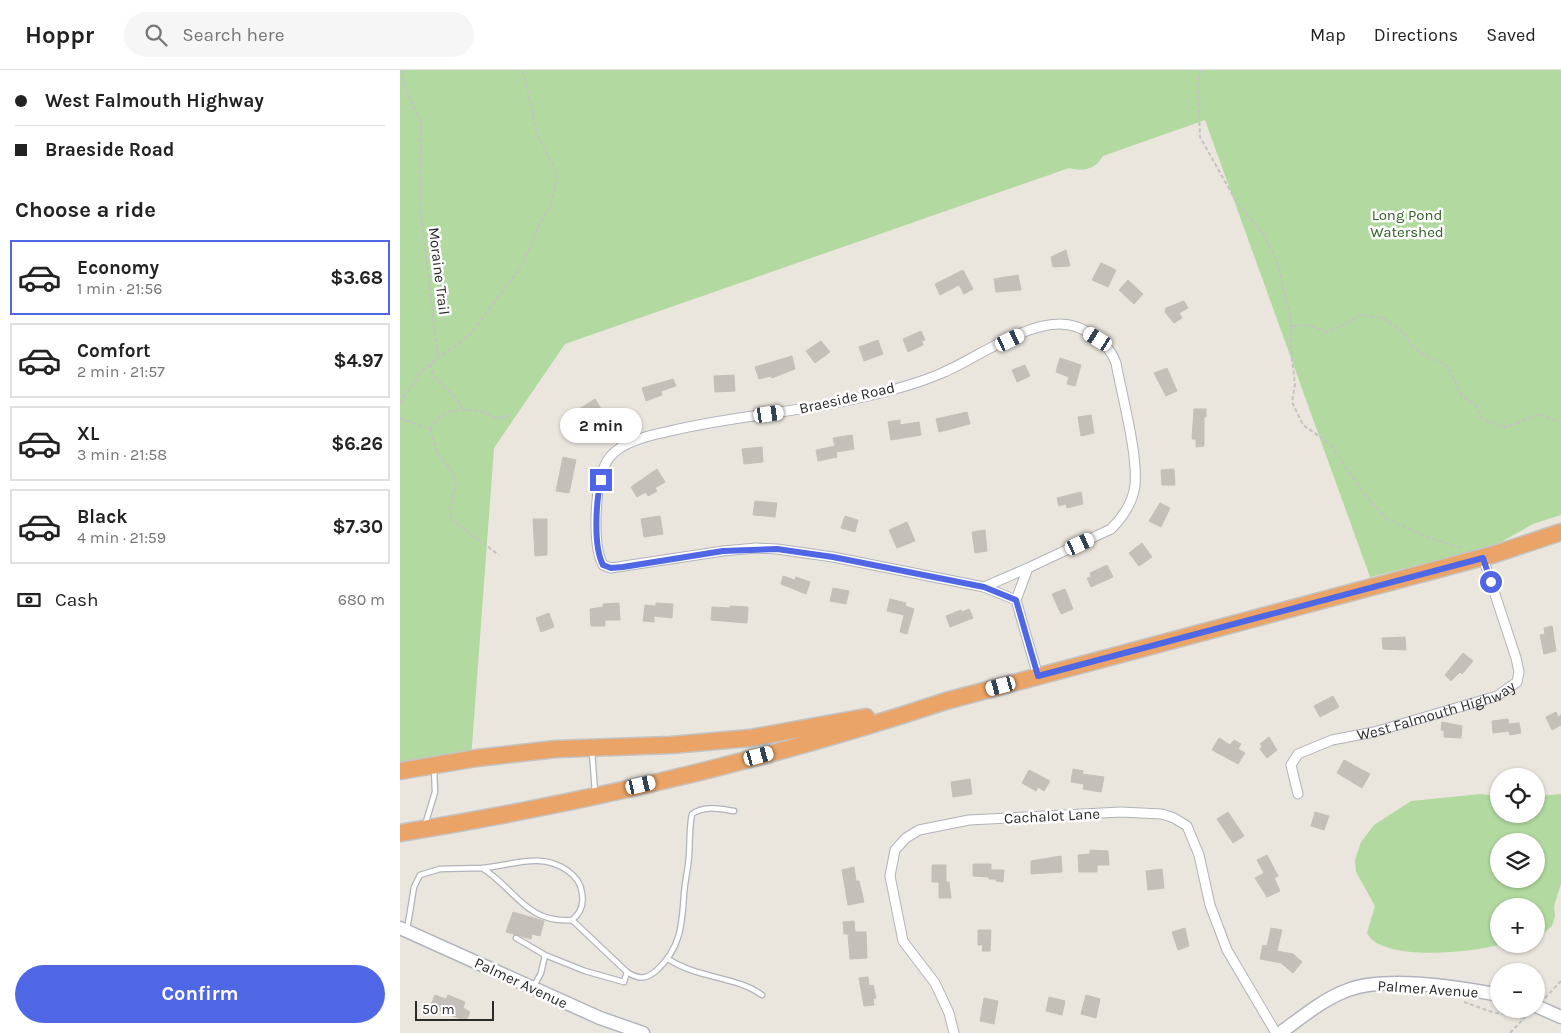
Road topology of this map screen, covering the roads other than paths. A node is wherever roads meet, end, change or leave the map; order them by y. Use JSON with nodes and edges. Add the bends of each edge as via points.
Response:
{"nodes":[{"id":1,"x":1561,"y":532,"type":"edge"},
{"id":2,"x":1483,"y":558,"type":"junction"},
{"id":3,"x":1028,"y":568,"type":"junction"},
{"id":4,"x":984,"y":587,"type":"junction"},
{"id":5,"x":1016,"y":600,"type":"junction"},
{"id":6,"x":1038,"y":676,"type":"junction"},
{"id":7,"x":946,"y":701,"type":"junction"},
{"id":8,"x":592,"y":748,"type":"junction"},
{"id":9,"x":433,"y":766,"type":"junction"},
{"id":10,"x":400,"y":771,"type":"edge"},
{"id":11,"x":1298,"y":794,"type":"dead end"},
{"id":12,"x":595,"y":796,"type":"junction"},
{"id":13,"x":734,"y":811,"type":"dead end"},
{"id":14,"x":423,"y":829,"type":"junction"},
{"id":15,"x":400,"y":832,"type":"edge"},
{"id":16,"x":482,"y":868,"type":"junction"},
{"id":17,"x":572,"y":920,"type":"junction"},
{"id":18,"x":404,"y":930,"type":"edge"},
{"id":19,"x":516,"y":938,"type":"dead end"},
{"id":20,"x":545,"y":954,"type":"junction"},
{"id":21,"x":668,"y":959,"type":"junction"},
{"id":22,"x":627,"y":972,"type":"junction"},
{"id":23,"x":533,"y":989,"type":"junction"},
{"id":24,"x":1490,"y":994,"type":"edge"},
{"id":25,"x":762,"y":995,"type":"dead end"},
{"id":26,"x":1545,"y":1011,"type":"edge"},
{"id":27,"x":1558,"y":1016,"type":"edge"},
{"id":28,"x":643,"y":1033,"type":"edge"},
{"id":29,"x":954,"y":1033,"type":"edge"},
{"id":30,"x":1276,"y":1033,"type":"edge"},
{"id":31,"x":1280,"y":1033,"type":"edge"}],
"edges":[{"from":1,"to":2,"type":"highway"},
{"from":2,"to":6,"type":"highway"},
{"from":2,"to":11,"type":"street","name":"West Falmouth Highway","via":[[1516,658],[1517,682],[1497,696],[1374,732],[1332,740],[1298,754],[1291,765]]},
{"from":3,"to":4,"type":"street","name":"Braeside Road"},
{"from":3,"to":4,"type":"street","name":"Braeside Road","via":[[1111,529],[1122,518],[1135,487],[1135,468],[1113,354],[1088,333],[1062,324],[1027,332],[941,374],[860,398],[691,425],[641,438],[620,448],[604,467],[597,520],[600,559],[603,565],[611,568],[723,551],[777,549]]},
{"from":3,"to":5,"type":"street"},
{"from":4,"to":5,"type":"street","name":"Braeside Road"},
{"from":5,"to":6,"type":"street"},
{"from":6,"to":7,"type":"highway"},
{"from":7,"to":8,"type":"highway","via":[[750,738]]},
{"from":7,"to":12,"type":"highway","via":[[843,734]]},
{"from":8,"to":9,"type":"highway","via":[[518,753]]},
{"from":8,"to":12,"type":"lane"},
{"from":9,"to":10,"type":"highway"},
{"from":9,"to":14,"type":"lane","via":[[436,792]]},
{"from":12,"to":14,"type":"highway"},
{"from":13,"to":21,"type":"lane","via":[[707,808],[692,814],[683,921],[678,943]]},
{"from":14,"to":15,"type":"highway"},
{"from":16,"to":17,"type":"lane","via":[[493,874],[533,912],[546,919]]},
{"from":16,"to":17,"type":"lane","via":[[539,860],[564,868],[575,876],[582,890],[583,903]]},
{"from":16,"to":18,"type":"lane","via":[[440,869],[420,875]]},
{"from":17,"to":22,"type":"lane"},
{"from":18,"to":23,"type":"main road","name":"Palmer Avenue"},
{"from":19,"to":20,"type":"lane"},
{"from":20,"to":22,"type":"lane","via":[[613,981],[624,982]]},
{"from":20,"to":23,"type":"lane"},
{"from":21,"to":22,"type":"lane","via":[[649,976],[636,977]]},
{"from":21,"to":25,"type":"lane","via":[[705,976],[741,983]]},
{"from":23,"to":28,"type":"main road","name":"Palmer Avenue"},
{"from":24,"to":31,"type":"main road","name":"Palmer Avenue","via":[[1390,983],[1365,985],[1329,999]]},
{"from":26,"to":27,"type":"main road"},
{"from":29,"to":30,"type":"street","name":"Cachalot Lane","via":[[935,983],[903,942],[890,876],[895,850],[919,830],[969,820],[1121,812],[1162,814],[1187,826],[1199,855],[1210,905],[1227,950]]}]}
